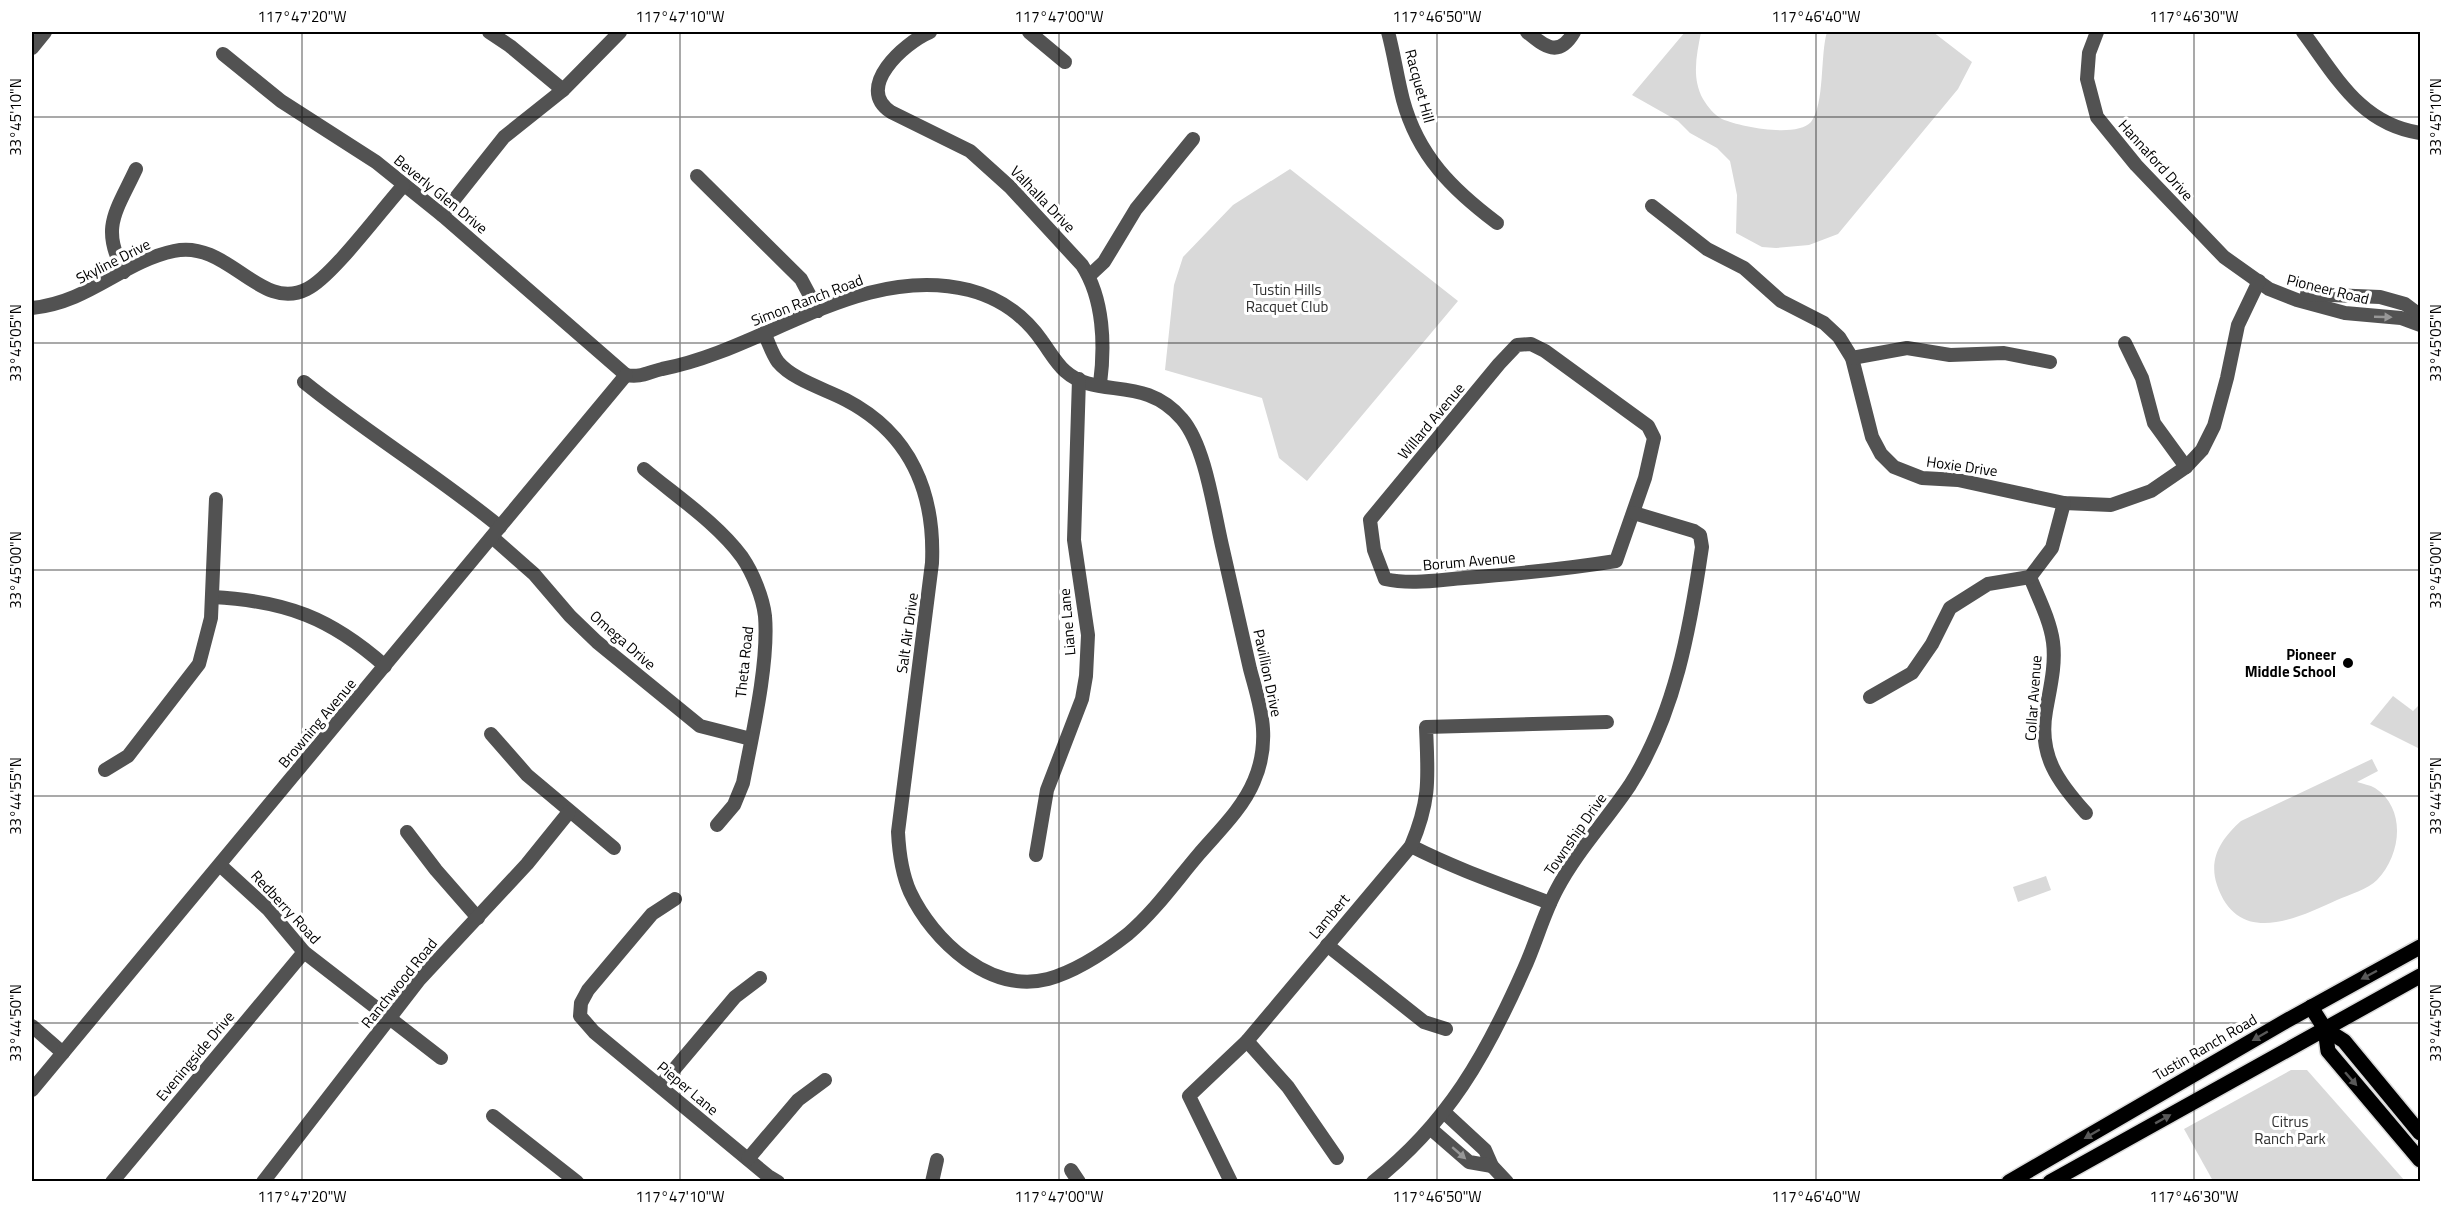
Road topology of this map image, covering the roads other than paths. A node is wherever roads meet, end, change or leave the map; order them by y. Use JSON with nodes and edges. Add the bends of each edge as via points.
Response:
{"nodes":[{"id":1,"x":45,"y":32,"type":"edge"},
{"id":2,"x":489,"y":32,"type":"edge"},
{"id":3,"x":620,"y":32,"type":"edge"},
{"id":4,"x":930,"y":32,"type":"edge"},
{"id":5,"x":1029,"y":32,"type":"edge"},
{"id":6,"x":1388,"y":32,"type":"edge"},
{"id":7,"x":1527,"y":32,"type":"edge"},
{"id":8,"x":1574,"y":32,"type":"edge"},
{"id":9,"x":2097,"y":32,"type":"edge"},
{"id":10,"x":2303,"y":32,"type":"edge"},
{"id":11,"x":32,"y":48,"type":"edge"},
{"id":12,"x":223,"y":54,"type":"dead end"},
{"id":13,"x":1065,"y":62,"type":"dead end"},
{"id":14,"x":562,"y":90,"type":"junction"},
{"id":15,"x":2421,"y":133,"type":"edge"},
{"id":16,"x":1193,"y":139,"type":"dead end"},
{"id":17,"x":136,"y":169,"type":"dead end"},
{"id":18,"x":697,"y":176,"type":"dead end"},
{"id":19,"x":403,"y":186,"type":"junction"},
{"id":20,"x":1652,"y":206,"type":"dead end"},
{"id":21,"x":442,"y":215,"type":"junction"},
{"id":22,"x":1497,"y":223,"type":"dead end"},
{"id":23,"x":124,"y":273,"type":"junction"},
{"id":24,"x":1089,"y":276,"type":"junction"},
{"id":25,"x":2259,"y":281,"type":"junction"},
{"id":26,"x":32,"y":308,"type":"edge"},
{"id":27,"x":818,"y":311,"type":"junction"},
{"id":28,"x":2421,"y":323,"type":"edge"},
{"id":29,"x":764,"y":333,"type":"junction"},
{"id":30,"x":2125,"y":343,"type":"dead end"},
{"id":31,"x":1852,"y":358,"type":"junction"},
{"id":32,"x":2050,"y":362,"type":"dead end"},
{"id":33,"x":626,"y":375,"type":"junction"},
{"id":34,"x":1079,"y":379,"type":"junction"},
{"id":35,"x":304,"y":382,"type":"dead end"},
{"id":36,"x":1100,"y":384,"type":"junction"},
{"id":37,"x":2186,"y":467,"type":"junction"},
{"id":38,"x":644,"y":469,"type":"dead end"},
{"id":39,"x":216,"y":499,"type":"dead end"},
{"id":40,"x":2064,"y":503,"type":"junction"},
{"id":41,"x":1634,"y":513,"type":"junction"},
{"id":42,"x":1370,"y":520,"type":"joint"},
{"id":43,"x":496,"y":532,"type":"junction"},
{"id":44,"x":2030,"y":577,"type":"junction"},
{"id":45,"x":213,"y":597,"type":"junction"},
{"id":46,"x":385,"y":666,"type":"junction"},
{"id":47,"x":1870,"y":697,"type":"dead end"},
{"id":48,"x":1607,"y":722,"type":"dead end"},
{"id":49,"x":491,"y":734,"type":"dead end"},
{"id":50,"x":751,"y":739,"type":"junction"},
{"id":51,"x":105,"y":770,"type":"dead end"},
{"id":52,"x":569,"y":812,"type":"junction"},
{"id":53,"x":2086,"y":813,"type":"dead end"},
{"id":54,"x":717,"y":825,"type":"dead end"},
{"id":55,"x":407,"y":832,"type":"dead end"},
{"id":56,"x":1411,"y":846,"type":"junction"},
{"id":57,"x":614,"y":848,"type":"dead end"},
{"id":58,"x":1036,"y":855,"type":"dead end"},
{"id":59,"x":221,"y":866,"type":"junction"},
{"id":60,"x":675,"y":899,"type":"dead end"},
{"id":61,"x":1550,"y":903,"type":"junction"},
{"id":62,"x":478,"y":918,"type":"junction"},
{"id":63,"x":1327,"y":945,"type":"junction"},
{"id":64,"x":2421,"y":947,"type":"edge"},
{"id":65,"x":304,"y":952,"type":"junction"},
{"id":66,"x":992,"y":975,"type":"joint"},
{"id":67,"x":2421,"y":976,"type":"edge"},
{"id":68,"x":760,"y":978,"type":"dead end"},
{"id":69,"x":2311,"y":1007,"type":"junction"},
{"id":70,"x":392,"y":1018,"type":"junction"},
{"id":71,"x":32,"y":1026,"type":"edge"},
{"id":72,"x":1446,"y":1029,"type":"dead end"},
{"id":73,"x":2325,"y":1029,"type":"junction"},
{"id":74,"x":1247,"y":1041,"type":"junction"},
{"id":75,"x":63,"y":1053,"type":"junction"},
{"id":76,"x":441,"y":1058,"type":"dead end"},
{"id":77,"x":825,"y":1080,"type":"dead end"},
{"id":78,"x":660,"y":1086,"type":"junction"},
{"id":79,"x":32,"y":1090,"type":"edge"},
{"id":80,"x":1445,"y":1113,"type":"junction"},
{"id":81,"x":494,"y":1116,"type":"dead end"},
{"id":82,"x":1431,"y":1130,"type":"junction"},
{"id":83,"x":2421,"y":1133,"type":"edge"},
{"id":84,"x":1336,"y":1158,"type":"dead end"},
{"id":85,"x":748,"y":1160,"type":"junction"},
{"id":86,"x":937,"y":1160,"type":"dead end"},
{"id":87,"x":2421,"y":1160,"type":"edge"},
{"id":88,"x":1492,"y":1166,"type":"junction"},
{"id":89,"x":112,"y":1182,"type":"edge"},
{"id":90,"x":263,"y":1182,"type":"edge"},
{"id":91,"x":578,"y":1182,"type":"edge"},
{"id":92,"x":778,"y":1182,"type":"edge"},
{"id":93,"x":932,"y":1182,"type":"edge"},
{"id":94,"x":1231,"y":1182,"type":"edge"},
{"id":95,"x":1373,"y":1182,"type":"edge"},
{"id":96,"x":1507,"y":1182,"type":"edge"},
{"id":97,"x":2009,"y":1182,"type":"edge"},
{"id":98,"x":2050,"y":1182,"type":"edge"}],
"edges":[{"from":1,"to":11,"type":"street"},
{"from":2,"to":14,"type":"street"},
{"from":3,"to":14,"type":"street"},
{"from":4,"to":24,"type":"street","name":"Valhalla Drive","via":[[911,43],[890,64],[876,95],[882,106],[970,151],[1070,251]]},
{"from":5,"to":13,"type":"street"},
{"from":6,"to":22,"type":"street","name":"Racquet Hill","via":[[1403,101],[1418,143],[1442,176]]},
{"from":7,"to":8,"type":"street","via":[[1544,47],[1556,48],[1569,41]]},
{"from":9,"to":25,"type":"street","name":"Hannaford Drive","via":[[2087,79],[2103,127],[2218,251]]},
{"from":10,"to":15,"type":"street","via":[[2362,108],[2388,124]]},
{"from":12,"to":19,"type":"street","name":"Beverly Glen Drive","via":[[282,101],[376,162]]},
{"from":14,"to":21,"type":"street","via":[[504,137]]},
{"from":16,"to":24,"type":"street","via":[[1136,208],[1104,262]]},
{"from":17,"to":23,"type":"street","via":[[113,219],[110,237]]},
{"from":18,"to":27,"type":"street","via":[[801,279]]},
{"from":19,"to":21,"type":"street","name":"Beverly Glen Drive"},
{"from":19,"to":23,"type":"street","name":"Skyline Drive","via":[[321,278],[296,293],[275,293],[224,260],[198,249],[161,255]]},
{"from":20,"to":31,"type":"street","name":"Hoxie Drive","via":[[1707,249],[1744,268],[1781,301],[1824,323]]},
{"from":21,"to":33,"type":"street","name":"Beverly Glen Drive"},
{"from":23,"to":26,"type":"street","name":"Skyline Drive","via":[[80,297]]},
{"from":24,"to":36,"type":"street","name":"Valhalla Drive","via":[[1103,348]]},
{"from":25,"to":28,"type":"street","name":"Pioneer Road","one_way":true,"via":[[2269,290],[2345,313]]},
{"from":25,"to":28,"type":"street","name":"Pioneer Road","via":[[2304,294],[2391,299],[2417,313]]},
{"from":25,"to":37,"type":"street","name":"Hoxie Drive","via":[[2238,325],[2214,426],[2202,450]]},
{"from":27,"to":29,"type":"street","name":"Simon Ranch Road"},
{"from":27,"to":34,"type":"street","name":"Simon Ranch Road","via":[[888,290],[969,290],[1004,304],[1019,315],[1060,366]]},
{"from":29,"to":33,"type":"street","name":"Simon Ranch Road","via":[[704,358],[639,378]]},
{"from":29,"to":66,"type":"street","name":"Salt Air Drive","via":[[779,363],[789,372],[849,402],[888,430],[901,444],[921,480],[932,522],[932,563],[906,758],[899,850],[909,890],[933,929],[973,964]]},
{"from":30,"to":37,"type":"street","via":[[2142,378],[2154,423]]},
{"from":31,"to":32,"type":"street","via":[[1907,348],[1950,355],[2004,353]]},
{"from":31,"to":40,"type":"street","name":"Hoxie Drive","via":[[1872,437],[1894,467],[1922,478],[1958,480]]},
{"from":33,"to":43,"type":"street","name":"Browning Avenue"},
{"from":34,"to":36,"type":"street","name":"Pavillion Drive"},
{"from":34,"to":58,"type":"street","name":"Liane Lane","via":[[1074,540],[1088,635],[1086,676],[1082,699],[1047,790]]},
{"from":35,"to":43,"type":"street","name":"Omega Drive","via":[[380,440],[456,490]]},
{"from":36,"to":66,"type":"street","name":"Pavillion Drive","via":[[1157,397],[1183,420],[1198,446],[1260,706],[1262,753],[1254,783],[1237,809],[1136,926],[1101,953],[1047,979],[1011,980]]},
{"from":37,"to":40,"type":"street","name":"Hoxie Drive","via":[[2151,491],[2111,505]]},
{"from":38,"to":50,"type":"street","name":"Theta Road","via":[[726,538],[743,558],[757,588],[765,615],[765,643]]},
{"from":39,"to":45,"type":"street"},
{"from":40,"to":44,"type":"street","via":[[2052,548]]},
{"from":41,"to":42,"type":"street","name":"Borum Avenue","via":[[1617,561],[1401,583],[1385,579],[1374,550]]},
{"from":41,"to":42,"type":"street","name":"Willard Avenue","via":[[1654,438],[1648,426],[1531,344],[1517,345]]},
{"from":41,"to":61,"type":"street","name":"Township Drive","via":[[1700,535],[1701,558],[1680,664],[1662,724],[1629,786],[1566,871]]},
{"from":43,"to":46,"type":"street","name":"Browning Avenue"},
{"from":43,"to":50,"type":"street","name":"Omega Drive","via":[[597,642],[700,726]]},
{"from":44,"to":47,"type":"street","via":[[1988,584],[1950,608],[1912,672]]},
{"from":44,"to":53,"type":"street","name":"Collar Avenue","via":[[2053,642],[2052,680],[2045,714],[2046,752],[2060,784]]},
{"from":45,"to":46,"type":"street","via":[[259,600],[304,612],[357,641]]},
{"from":45,"to":51,"type":"street","via":[[207,641],[199,664],[128,756]]},
{"from":46,"to":59,"type":"street","name":"Browning Avenue"},
{"from":48,"to":56,"type":"street","name":"Lambert","via":[[1426,727],[1428,794]]},
{"from":49,"to":52,"type":"street","via":[[527,775]]},
{"from":50,"to":54,"type":"street","name":"Theta Road","via":[[743,783],[734,805]]},
{"from":52,"to":57,"type":"street"},
{"from":52,"to":62,"type":"street","name":"Ranchwood Road"},
{"from":55,"to":62,"type":"street"},
{"from":56,"to":61,"type":"street","via":[[1450,866]]},
{"from":56,"to":63,"type":"street","name":"Lambert"},
{"from":59,"to":65,"type":"street","name":"Redberry Road","via":[[268,909]]},
{"from":59,"to":75,"type":"street","name":"Browning Avenue"},
{"from":60,"to":78,"type":"street","name":"Pieper Lane","via":[[652,914],[581,1003],[580,1016],[594,1032]]},
{"from":61,"to":80,"type":"street","name":"Township Drive","via":[[1492,1037]]},
{"from":62,"to":70,"type":"street","name":"Ranchwood Road","via":[[420,980]]},
{"from":63,"to":72,"type":"street","via":[[1424,1022]]},
{"from":63,"to":74,"type":"street","name":"Lambert"},
{"from":64,"to":69,"type":"main road","name":"Tustin Ranch Road","one_way":true},
{"from":65,"to":70,"type":"street","name":"Redberry Road"},
{"from":65,"to":89,"type":"street","name":"Eveningside Drive"},
{"from":67,"to":73,"type":"main road"},
{"from":68,"to":78,"type":"street","via":[[735,997]]},
{"from":69,"to":73,"type":"main road"},
{"from":69,"to":97,"type":"main road","name":"Tustin Ranch Road","one_way":true},
{"from":70,"to":76,"type":"street","name":"Redberry Road"},
{"from":70,"to":90,"type":"street","name":"Ranchwood Road"},
{"from":71,"to":75,"type":"street"},
{"from":73,"to":83,"type":"main road","via":[[2344,1041]]},
{"from":73,"to":87,"type":"main road","one_way":true,"via":[[2328,1051]]},
{"from":98,"to":73,"type":"main road","one_way":true},
{"from":74,"to":84,"type":"street","via":[[1288,1087]]},
{"from":74,"to":94,"type":"street","name":"Lambert","via":[[1189,1096]]},
{"from":75,"to":79,"type":"street","name":"Browning Avenue"},
{"from":77,"to":85,"type":"street","via":[[798,1100]]},
{"from":78,"to":85,"type":"street","name":"Pieper Lane"},
{"from":80,"to":82,"type":"street","name":"Township Drive"},
{"from":80,"to":88,"type":"street","via":[[1485,1149]]},
{"from":81,"to":91,"type":"street"},
{"from":82,"to":88,"type":"street","one_way":true,"via":[[1469,1162]]},
{"from":82,"to":95,"type":"street","name":"Township Drive"},
{"from":85,"to":92,"type":"street","name":"Pieper Lane"},
{"from":86,"to":93,"type":"street"},
{"from":88,"to":96,"type":"street"}]}
